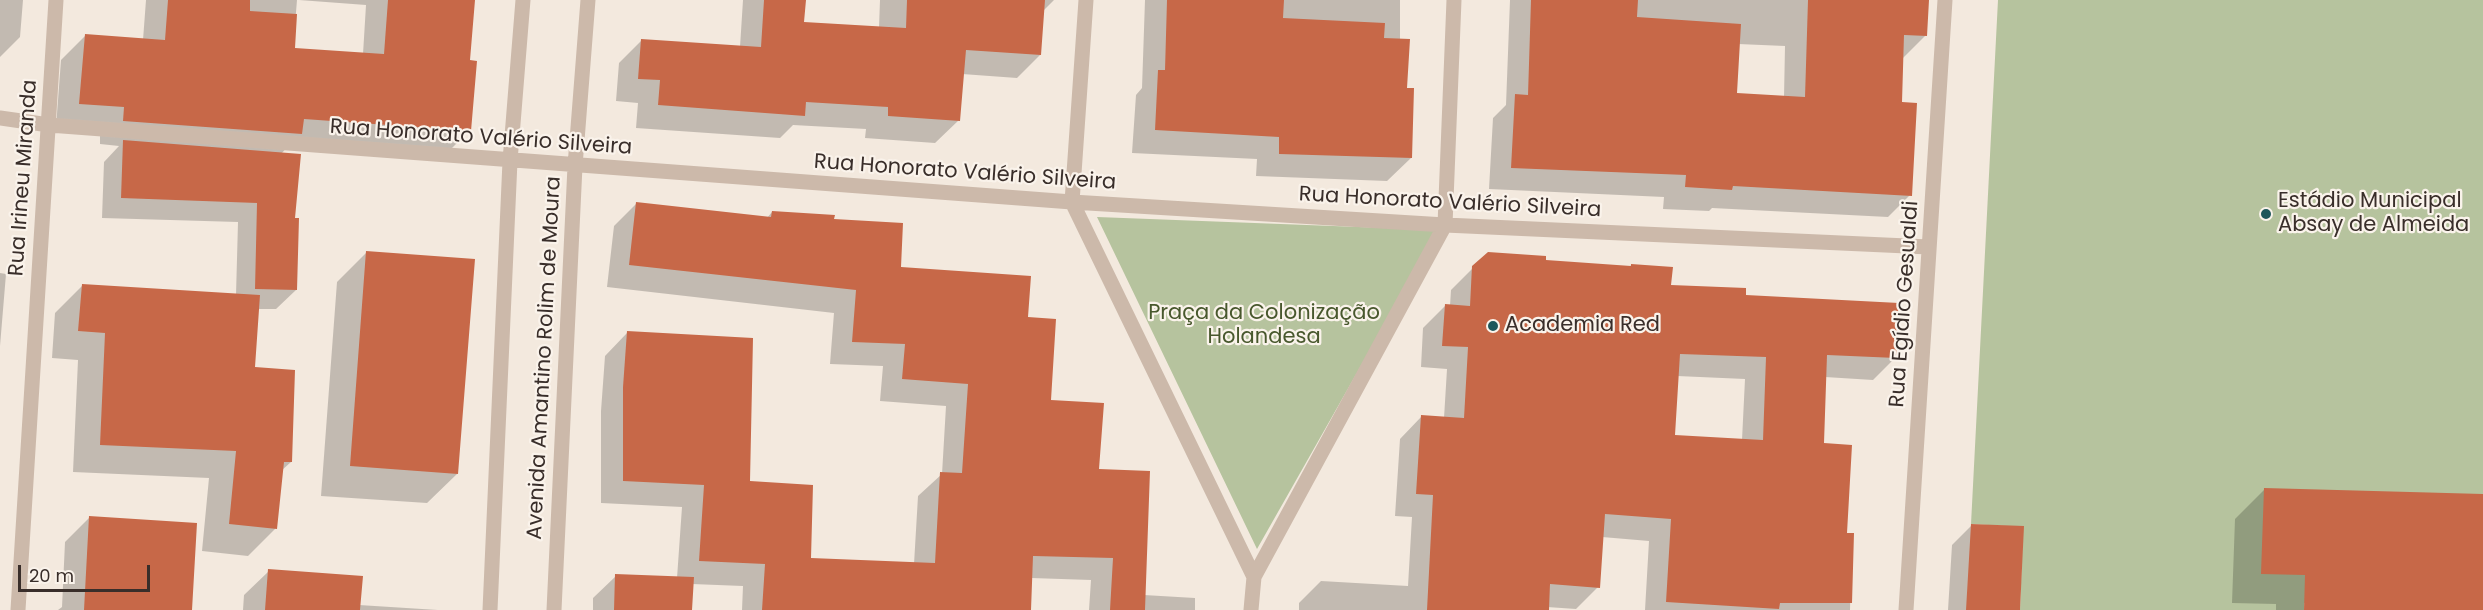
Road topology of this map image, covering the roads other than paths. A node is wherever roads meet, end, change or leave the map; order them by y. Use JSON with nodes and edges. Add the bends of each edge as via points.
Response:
{"nodes":[{"id":1,"x":56,"y":0,"type":"edge"},
{"id":2,"x":523,"y":0,"type":"edge"},
{"id":3,"x":588,"y":0,"type":"edge"},
{"id":4,"x":1086,"y":0,"type":"edge"},
{"id":5,"x":1455,"y":0,"type":"edge"},
{"id":6,"x":1945,"y":0,"type":"edge"},
{"id":7,"x":0,"y":118,"type":"edge"},
{"id":8,"x":49,"y":125,"type":"junction"},
{"id":9,"x":510,"y":161,"type":"junction"},
{"id":10,"x":575,"y":166,"type":"junction"},
{"id":11,"x":1072,"y":202,"type":"junction"},
{"id":12,"x":1445,"y":225,"type":"junction"},
{"id":13,"x":1929,"y":247,"type":"junction"},
{"id":14,"x":1254,"y":577,"type":"junction"},
{"id":15,"x":18,"y":610,"type":"edge"},
{"id":16,"x":490,"y":610,"type":"edge"},
{"id":17,"x":554,"y":610,"type":"edge"},
{"id":18,"x":1251,"y":610,"type":"edge"},
{"id":19,"x":1906,"y":610,"type":"edge"}],
"edges":[{"from":1,"to":8,"type":"street","name":"Rua Irineu Miranda"},
{"from":2,"to":9,"type":"street","name":"Avenida Amantino Rolim de Moura"},
{"from":3,"to":10,"type":"street","name":"Avenida Amantino Rolim de Moura"},
{"from":4,"to":11,"type":"street"},
{"from":5,"to":12,"type":"street"},
{"from":6,"to":13,"type":"street","name":"Rua Egídio Gesualdi"},
{"from":7,"to":8,"type":"street","name":"Rua Honorato Valério Silveira"},
{"from":8,"to":9,"type":"street","name":"Rua Honorato Valério Silveira"},
{"from":8,"to":15,"type":"street","name":"Rua Irineu Miranda"},
{"from":9,"to":10,"type":"street","name":"Rua Honorato Valério Silveira"},
{"from":9,"to":16,"type":"street","name":"Avenida Amantino Rolim de Moura"},
{"from":10,"to":11,"type":"street","name":"Rua Honorato Valério Silveira"},
{"from":10,"to":17,"type":"street","name":"Avenida Amantino Rolim de Moura"},
{"from":11,"to":12,"type":"street","name":"Rua Honorato Valério Silveira"},
{"from":11,"to":14,"type":"street"},
{"from":12,"to":13,"type":"street","name":"Rua Honorato Valério Silveira"},
{"from":12,"to":14,"type":"street"},
{"from":13,"to":19,"type":"street","name":"Rua Egídio Gesualdi"},
{"from":14,"to":18,"type":"street"}]}
